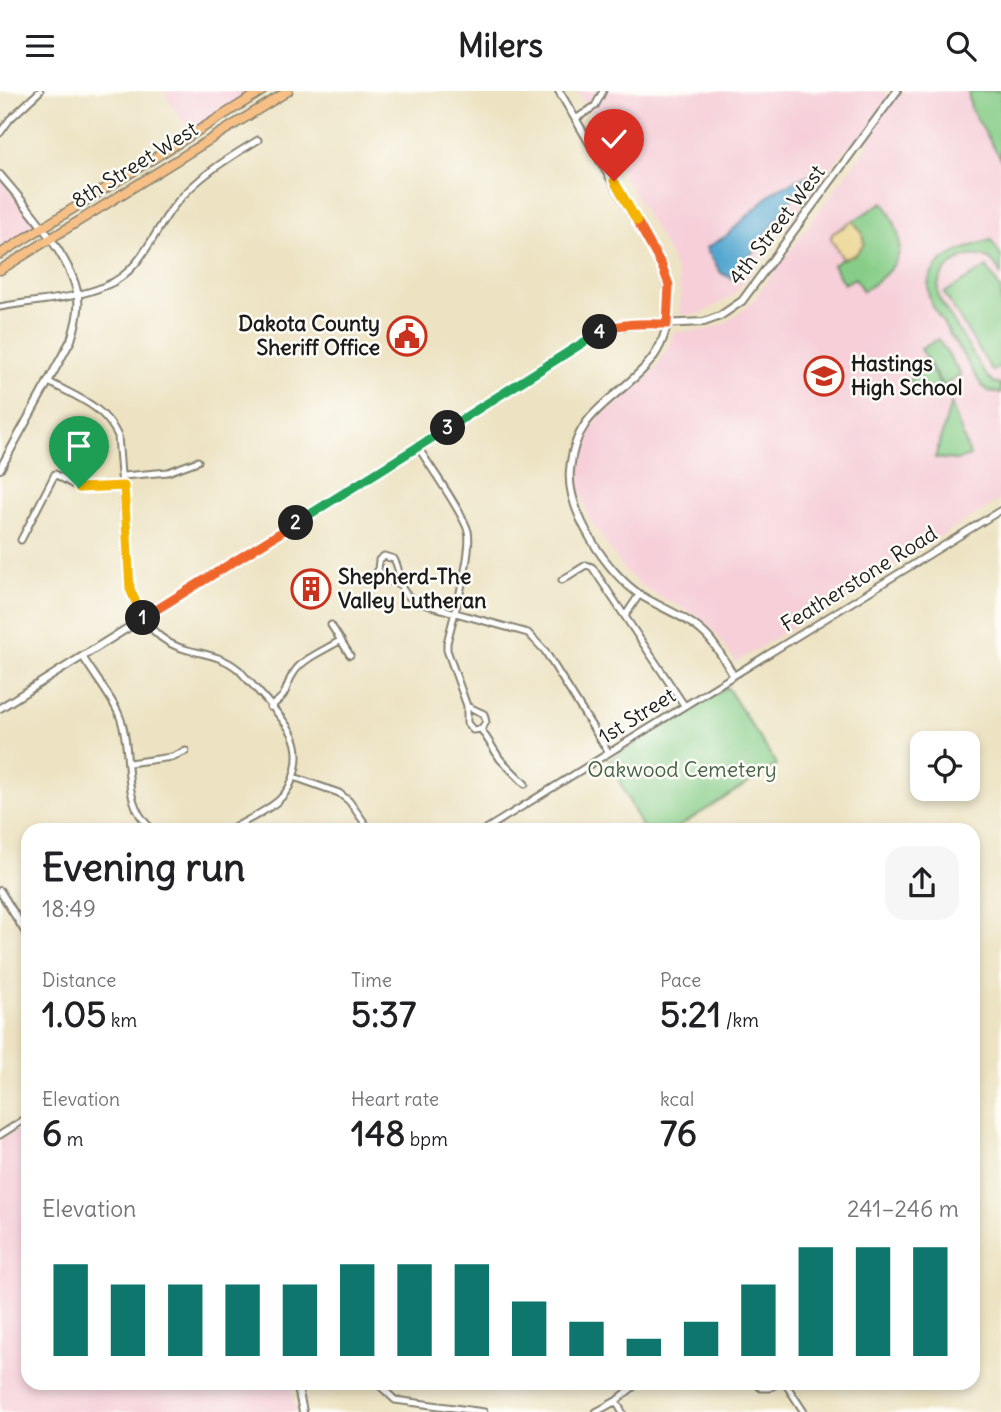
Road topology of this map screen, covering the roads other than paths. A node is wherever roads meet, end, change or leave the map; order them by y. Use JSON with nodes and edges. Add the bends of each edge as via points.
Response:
{"nodes":[{"id":1,"x":40,"y":91,"type":"edge"},
{"id":2,"x":262,"y":91,"type":"edge"},
{"id":3,"x":288,"y":91,"type":"edge"},
{"id":4,"x":559,"y":91,"type":"edge"},
{"id":5,"x":603,"y":91,"type":"edge"},
{"id":6,"x":897,"y":91,"type":"edge"},
{"id":7,"x":577,"y":118,"type":"junction"},
{"id":8,"x":0,"y":132,"type":"edge"},
{"id":9,"x":258,"y":140,"type":"dead end"},
{"id":10,"x":0,"y":175,"type":"edge"},
{"id":11,"x":41,"y":228,"type":"junction"},
{"id":12,"x":50,"y":239,"type":"junction"},
{"id":13,"x":0,"y":254,"type":"edge"},
{"id":14,"x":0,"y":270,"type":"edge"},
{"id":15,"x":78,"y":294,"type":"junction"},
{"id":16,"x":0,"y":307,"type":"edge"},
{"id":17,"x":667,"y":324,"type":"junction"},
{"id":18,"x":49,"y":381,"type":"junction"},
{"id":19,"x":418,"y":447,"type":"junction"},
{"id":20,"x":198,"y":460,"type":"dead end"},
{"id":21,"x":0,"y":469,"type":"edge"},
{"id":22,"x":123,"y":476,"type":"junction"},
{"id":23,"x":124,"y":486,"type":"junction"},
{"id":24,"x":1001,"y":510,"type":"edge"},
{"id":25,"x":21,"y":540,"type":"dead end"},
{"id":26,"x":562,"y":580,"type":"dead end"},
{"id":27,"x":399,"y":584,"type":"junction"},
{"id":28,"x":639,"y":594,"type":"junction"},
{"id":29,"x":454,"y":612,"type":"junction"},
{"id":30,"x":625,"y":616,"type":"junction"},
{"id":31,"x":143,"y":618,"type":"junction"},
{"id":32,"x":331,"y":625,"type":"dead end"},
{"id":33,"x":341,"y":640,"type":"junction"},
{"id":34,"x":350,"y":655,"type":"dead end"},
{"id":35,"x":83,"y":657,"type":"junction"},
{"id":36,"x":733,"y":675,"type":"junction"},
{"id":37,"x":684,"y":705,"type":"junction"},
{"id":38,"x":270,"y":706,"type":"junction"},
{"id":39,"x":467,"y":706,"type":"junction"},
{"id":40,"x":0,"y":708,"type":"edge"},
{"id":41,"x":481,"y":729,"type":"junction"},
{"id":42,"x":186,"y":751,"type":"dead end"},
{"id":43,"x":608,"y":752,"type":"junction"},
{"id":44,"x":129,"y":763,"type":"junction"},
{"id":45,"x":294,"y":777,"type":"junction"},
{"id":46,"x":525,"y":784,"type":"dead end"},
{"id":47,"x":144,"y":823,"type":"edge"},
{"id":48,"x":242,"y":823,"type":"edge"},
{"id":49,"x":365,"y":823,"type":"edge"},
{"id":50,"x":496,"y":823,"type":"edge"},
{"id":51,"x":0,"y":891,"type":"edge"},
{"id":52,"x":21,"y":925,"type":"edge"},
{"id":53,"x":21,"y":1122,"type":"edge"},
{"id":54,"x":0,"y":1135,"type":"edge"},
{"id":55,"x":298,"y":1390,"type":"edge"},
{"id":56,"x":384,"y":1390,"type":"edge"},
{"id":57,"x":629,"y":1390,"type":"edge"},
{"id":58,"x":790,"y":1390,"type":"edge"},
{"id":59,"x":616,"y":1401,"type":"junction"},
{"id":60,"x":303,"y":1412,"type":"edge"},
{"id":61,"x":484,"y":1412,"type":"edge"},
{"id":62,"x":596,"y":1412,"type":"edge"},
{"id":63,"x":622,"y":1412,"type":"edge"},
{"id":64,"x":804,"y":1412,"type":"edge"}],
"edges":[{"from":1,"to":8,"type":"street"},
{"from":2,"to":11,"type":"highway","name":"8th Street West"},
{"from":3,"to":12,"type":"highway","name":"8th Street West"},
{"from":4,"to":7,"type":"street"},
{"from":5,"to":7,"type":"street","via":[[595,106]]},
{"from":6,"to":17,"type":"street","name":"4th Street West","via":[[742,301],[704,322]]},
{"from":7,"to":17,"type":"street","via":[[662,266],[669,285]]},
{"from":9,"to":15,"type":"street","via":[[194,184],[125,275]]},
{"from":10,"to":11,"type":"street"},
{"from":11,"to":12,"type":"street"},
{"from":11,"to":13,"type":"highway","name":"8th Street West"},
{"from":12,"to":14,"type":"highway","name":"8th Street West"},
{"from":12,"to":15,"type":"street"},
{"from":15,"to":16,"type":"street"},
{"from":15,"to":18,"type":"street","via":[[75,327]]},
{"from":17,"to":19,"type":"street","name":"4th Street West","via":[[609,329]]},
{"from":17,"to":28,"type":"street","via":[[648,364],[594,411],[582,428],[569,472],[581,520],[618,575]]},
{"from":18,"to":21,"type":"street"},
{"from":18,"to":22,"type":"street","via":[[111,421],[118,436]]},
{"from":19,"to":29,"type":"street","via":[[467,530],[468,553]]},
{"from":19,"to":31,"type":"street"},
{"from":20,"to":22,"type":"street","via":[[168,472]]},
{"from":22,"to":23,"type":"street"},
{"from":23,"to":25,"type":"street","via":[[79,488],[55,474]]},
{"from":23,"to":31,"type":"street","via":[[130,589]]},
{"from":24,"to":36,"type":"street","name":"Featherstone Road"},
{"from":26,"to":30,"type":"street","via":[[590,565]]},
{"from":27,"to":27,"type":"street","via":[[397,563],[384,556],[378,570]]},
{"from":27,"to":29,"type":"street","via":[[416,602]]},
{"from":28,"to":30,"type":"street"},
{"from":28,"to":36,"type":"street","via":[[706,635]]},
{"from":29,"to":39,"type":"street","via":[[447,650]]},
{"from":29,"to":43,"type":"street","via":[[518,628],[537,641]]},
{"from":30,"to":37,"type":"street"},
{"from":31,"to":35,"type":"street"},
{"from":31,"to":38,"type":"street","via":[[167,642],[230,662]]},
{"from":32,"to":33,"type":"street"},
{"from":33,"to":34,"type":"street"},
{"from":33,"to":38,"type":"street","via":[[300,665],[283,697]]},
{"from":35,"to":40,"type":"street"},
{"from":35,"to":44,"type":"street","via":[[120,716]]},
{"from":36,"to":37,"type":"street","name":"1st Street"},
{"from":37,"to":43,"type":"street","name":"1st Street"},
{"from":38,"to":45,"type":"street","via":[[291,732],[298,754]]},
{"from":39,"to":41,"type":"street","via":[[469,727]]},
{"from":39,"to":41,"type":"street","via":[[484,714],[486,722]]},
{"from":41,"to":46,"type":"street","via":[[500,759]]},
{"from":42,"to":44,"type":"street"},
{"from":43,"to":50,"type":"street","name":"1st Street"},
{"from":44,"to":47,"type":"street","via":[[132,802]]},
{"from":45,"to":48,"type":"street","via":[[278,801]]},
{"from":45,"to":49,"type":"street","via":[[339,793]]},
{"from":51,"to":52,"type":"street"},
{"from":53,"to":54,"type":"street"},
{"from":55,"to":60,"type":"street"},
{"from":56,"to":61,"type":"street","via":[[395,1400]]},
{"from":57,"to":59,"type":"street"},
{"from":58,"to":64,"type":"street"},
{"from":59,"to":62,"type":"street"},
{"from":59,"to":63,"type":"street"}]}
